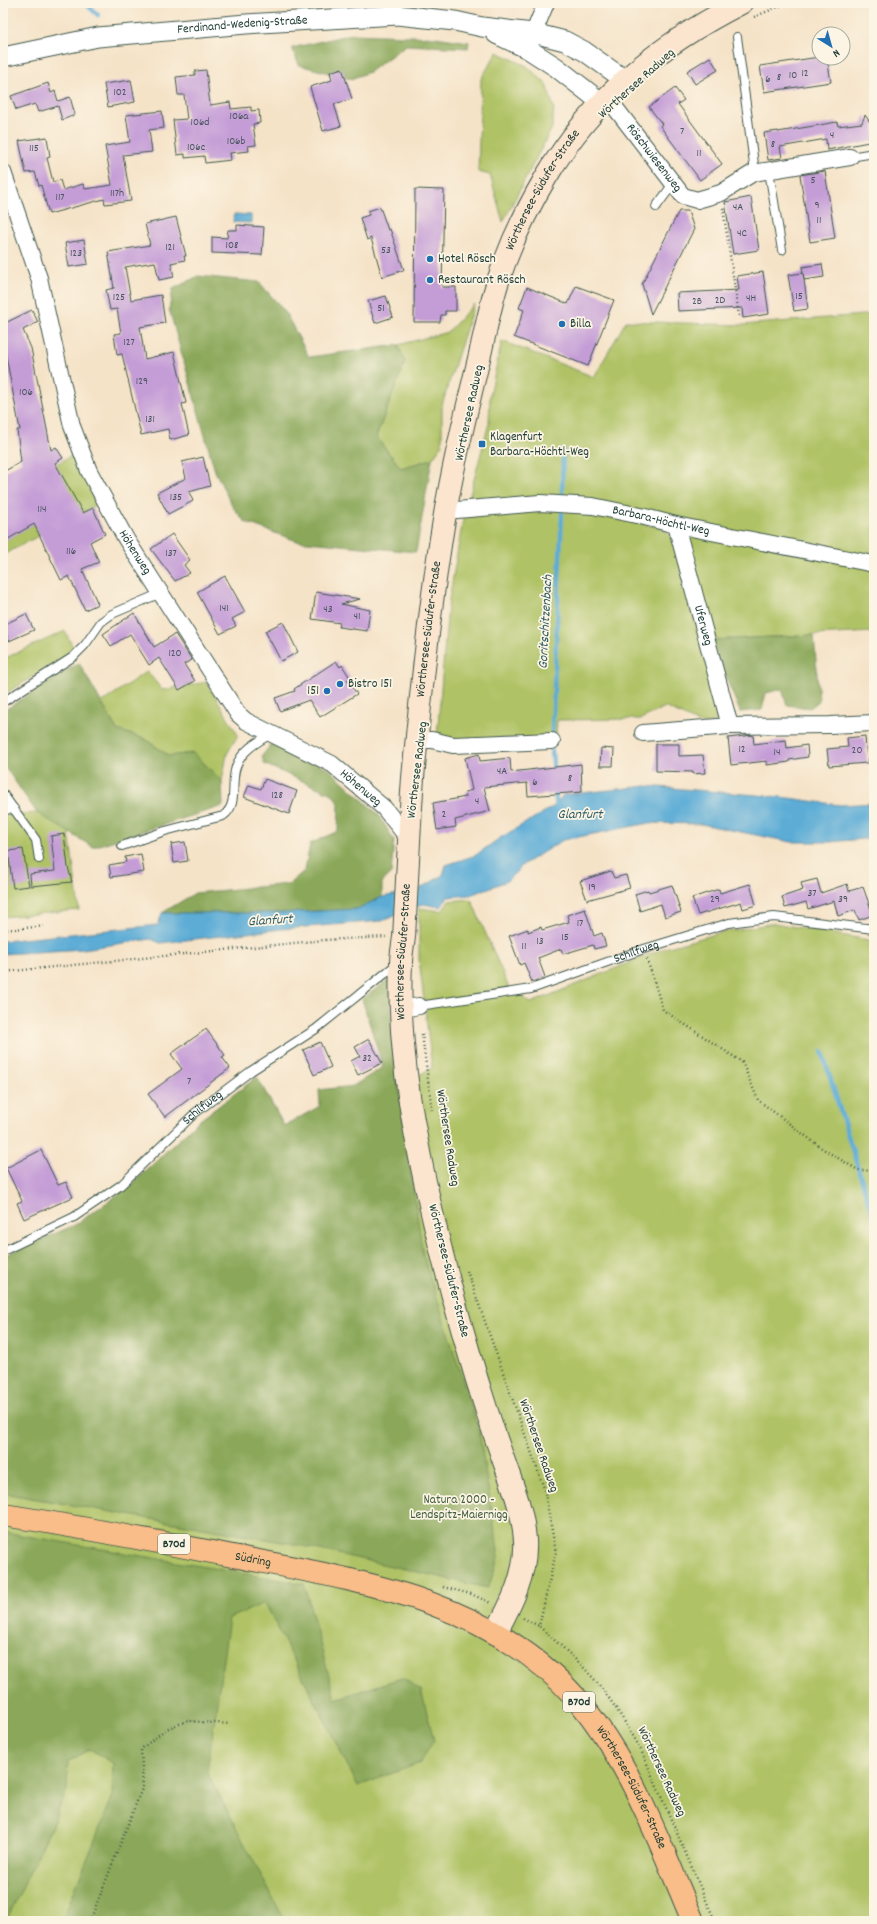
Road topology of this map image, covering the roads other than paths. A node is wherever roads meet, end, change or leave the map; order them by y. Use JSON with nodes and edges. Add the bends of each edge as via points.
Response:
{"nodes":[{"id":1,"x":546,"y":3,"type":"edge"},
{"id":2,"x":741,"y":3,"type":"edge"},
{"id":3,"x":737,"y":37,"type":"dead end"},
{"id":4,"x":530,"y":41,"type":"junction"},
{"id":5,"x":3,"y":57,"type":"edge"},
{"id":6,"x":625,"y":80,"type":"junction"},
{"id":7,"x":604,"y":100,"type":"junction"},
{"id":8,"x":874,"y":153,"type":"edge"},
{"id":9,"x":850,"y":157,"type":"joint"},
{"id":10,"x":769,"y":171,"type":"junction"},
{"id":11,"x":3,"y":172,"type":"edge"},
{"id":12,"x":753,"y":173,"type":"junction"},
{"id":13,"x":673,"y":184,"type":"junction"},
{"id":14,"x":656,"y":207,"type":"dead end"},
{"id":15,"x":782,"y":250,"type":"dead end"},
{"id":16,"x":445,"y":511,"type":"junction"},
{"id":17,"x":676,"y":526,"type":"junction"},
{"id":18,"x":874,"y":564,"type":"edge"},
{"id":19,"x":161,"y":593,"type":"junction"},
{"id":20,"x":3,"y":702,"type":"edge"},
{"id":21,"x":874,"y":723,"type":"edge"},
{"id":22,"x":730,"y":726,"type":"junction"},
{"id":23,"x":643,"y":733,"type":"dead end"},
{"id":24,"x":271,"y":734,"type":"junction"},
{"id":25,"x":416,"y":740,"type":"junction"},
{"id":26,"x":552,"y":742,"type":"dead end"},
{"id":27,"x":3,"y":794,"type":"edge"},
{"id":28,"x":14,"y":808,"type":"junction"},
{"id":29,"x":3,"y":810,"type":"edge"},
{"id":30,"x":408,"y":838,"type":"junction"},
{"id":31,"x":122,"y":846,"type":"dead end"},
{"id":32,"x":39,"y":859,"type":"dead end"},
{"id":33,"x":874,"y":929,"type":"edge"},
{"id":34,"x":401,"y":961,"type":"junction"},
{"id":35,"x":410,"y":1008,"type":"junction"},
{"id":36,"x":3,"y":1250,"type":"edge"},
{"id":37,"x":3,"y":1515,"type":"edge"},
{"id":38,"x":496,"y":1632,"type":"junction"},
{"id":39,"x":692,"y":1921,"type":"edge"}],
"edges":[{"from":1,"to":4,"type":"street"},
{"from":2,"to":6,"type":"main road","name":"Wörthersee-Südufer-Straße","via":[[679,37]]},
{"from":3,"to":12,"type":"lane","via":[[754,164]]},
{"from":4,"to":5,"type":"street","name":"Ferdinand-Wedenig-Straße","via":[[455,21],[397,15],[254,23],[98,37]]},
{"from":4,"to":6,"type":"street","name":"Ferdinand-Wedenig-Straße","via":[[565,41]]},
{"from":4,"to":7,"type":"street","name":"Ferdinand-Wedenig-Straße","via":[[556,67]]},
{"from":6,"to":7,"type":"main road","name":"Wörthersee-Südufer-Straße"},
{"from":7,"to":13,"type":"street","name":"Röschwiesenweg"},
{"from":7,"to":16,"type":"main road","name":"Wörthersee-Südufer-Straße","via":[[572,137],[546,177],[509,253],[498,283],[470,393]]},
{"from":8,"to":9,"type":"lane"},
{"from":9,"to":10,"type":"street","name":"Röschwiesenweg"},
{"from":10,"to":12,"type":"street","name":"Röschwiesenweg"},
{"from":10,"to":15,"type":"lane"},
{"from":11,"to":19,"type":"street","name":"Höhenweg","via":[[40,283],[72,426],[80,450],[126,540]]},
{"from":12,"to":13,"type":"street","name":"Röschwiesenweg","via":[[721,193],[697,200],[683,196]]},
{"from":13,"to":14,"type":"lane"},
{"from":16,"to":17,"type":"street","name":"Barbara-Höchtl-Weg","via":[[540,503],[566,504],[593,506]]},
{"from":16,"to":25,"type":"main road","name":"Wörthersee-Südufer-Straße"},
{"from":17,"to":18,"type":"street","name":"Barbara-Höchtl-Weg"},
{"from":17,"to":22,"type":"street","name":"Uferweg"},
{"from":19,"to":20,"type":"lane","via":[[112,614],[101,622],[73,657]]},
{"from":19,"to":24,"type":"street","name":"Höhenweg","via":[[238,714]]},
{"from":21,"to":22,"type":"street"},
{"from":22,"to":23,"type":"street"},
{"from":24,"to":30,"type":"street","name":"Höhenweg","via":[[332,764],[384,808]]},
{"from":24,"to":31,"type":"lane","via":[[244,753],[236,766],[233,802],[223,816],[165,831]]},
{"from":25,"to":26,"type":"street","via":[[432,740],[453,745]]},
{"from":25,"to":30,"type":"main road","name":"Wörthersee-Südufer-Straße"},
{"from":27,"to":28,"type":"lane"},
{"from":28,"to":29,"type":"lane"},
{"from":28,"to":32,"type":"lane","via":[[36,840]]},
{"from":30,"to":34,"type":"main road","name":"Wörthersee-Südufer-Straße"},
{"from":33,"to":35,"type":"lane","name":"Schilfweg","via":[[774,917],[729,923],[644,948],[532,989]]},
{"from":34,"to":35,"type":"main road","name":"Wörthersee-Südufer-Straße"},
{"from":34,"to":36,"type":"lane","name":"Schilfweg","via":[[316,1028],[251,1071],[195,1113],[121,1185],[74,1217]]},
{"from":35,"to":38,"type":"main road","name":"Wörthersee-Südufer-Straße","via":[[409,1093],[441,1253],[496,1440],[518,1502],[525,1542],[519,1582]]},
{"from":37,"to":38,"type":"main road","name":"Südring","number":"B70d","via":[[109,1532],[344,1578],[405,1595],[462,1615]]},
{"from":38,"to":39,"type":"main road","name":"Wörthersee-Südufer-Straße","number":"B70d","via":[[529,1654],[576,1698],[605,1737],[637,1793]]}]}
